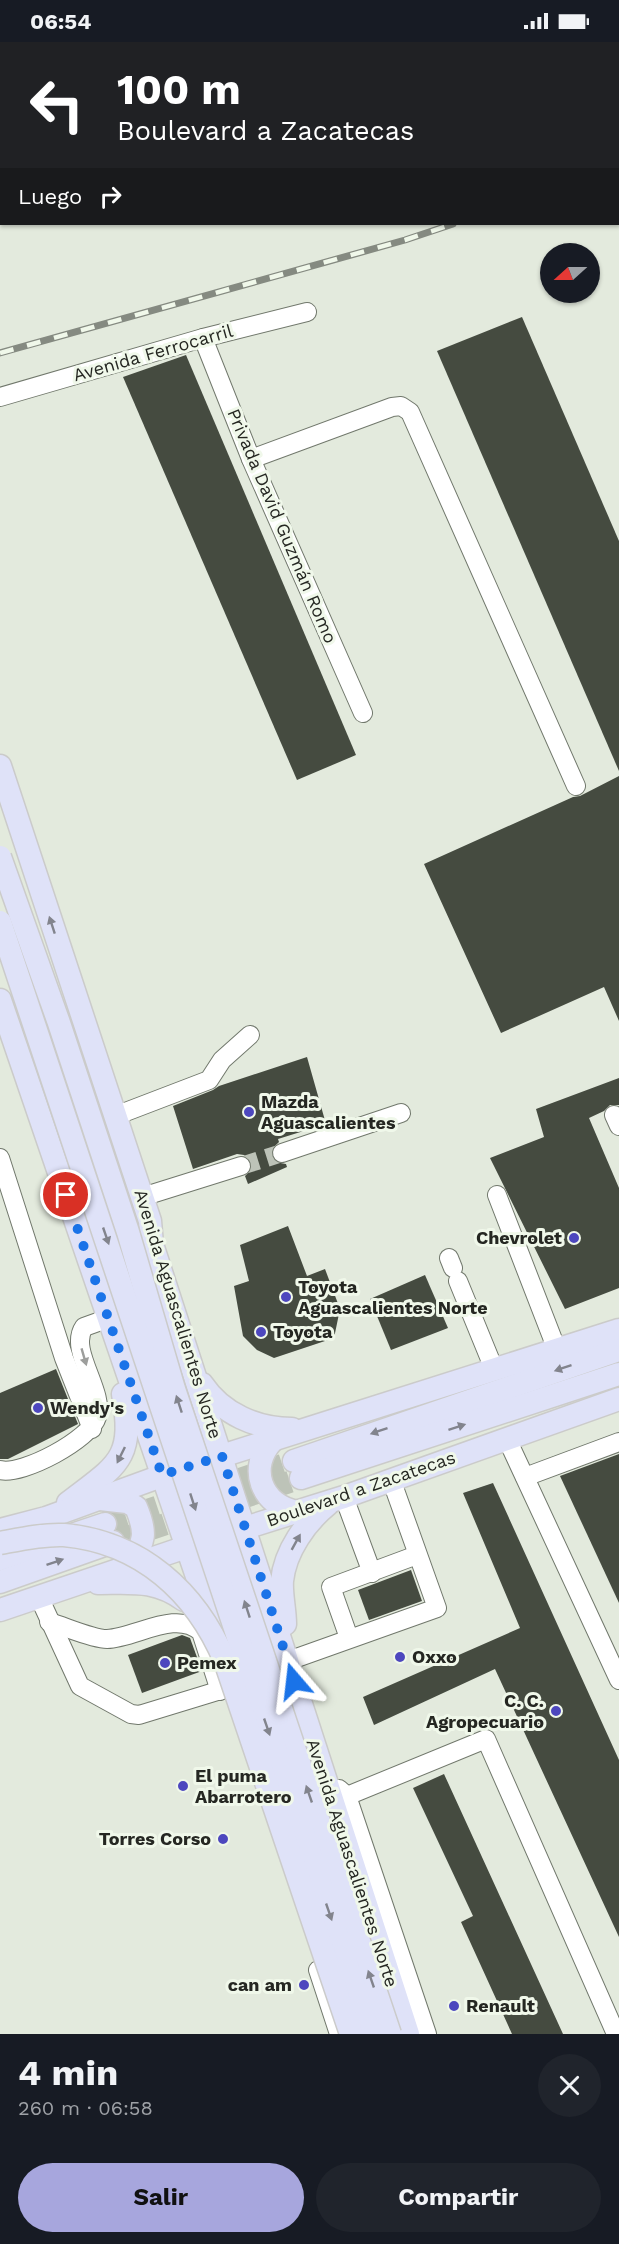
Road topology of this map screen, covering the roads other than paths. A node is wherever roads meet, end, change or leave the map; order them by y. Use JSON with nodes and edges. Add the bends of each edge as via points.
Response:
{"nodes":[{"id":1,"x":307,"y":312,"type":"dead end"},
{"id":2,"x":203,"y":338,"type":"junction"},
{"id":3,"x":0,"y":397,"type":"edge"},
{"id":4,"x":251,"y":459,"type":"junction"},
{"id":5,"x":363,"y":713,"type":"dead end"},
{"id":6,"x":0,"y":766,"type":"edge"},
{"id":7,"x":576,"y":786,"type":"dead end"},
{"id":8,"x":0,"y":857,"type":"edge"},
{"id":9,"x":10,"y":889,"type":"junction"},
{"id":10,"x":0,"y":922,"type":"edge"},
{"id":11,"x":0,"y":953,"type":"edge"},
{"id":12,"x":7,"y":998,"type":"edge"},
{"id":13,"x":0,"y":1032,"type":"edge"},
{"id":14,"x":250,"y":1035,"type":"dead end"},
{"id":15,"x":401,"y":1113,"type":"dead end"},
{"id":16,"x":115,"y":1116,"type":"junction"},
{"id":17,"x":282,"y":1153,"type":"tunnel mouth"},
{"id":18,"x":0,"y":1158,"type":"edge"},
{"id":19,"x":241,"y":1166,"type":"tunnel mouth"},
{"id":20,"x":497,"y":1195,"type":"dead end"},
{"id":21,"x":142,"y":1197,"type":"junction"},
{"id":22,"x":152,"y":1245,"type":"junction"},
{"id":23,"x":453,"y":1269,"type":"dead end"},
{"id":24,"x":108,"y":1314,"type":"junction"},
{"id":25,"x":619,"y":1330,"type":"edge"},
{"id":26,"x":557,"y":1350,"type":"junction"},
{"id":27,"x":619,"y":1350,"type":"edge"},
{"id":28,"x":121,"y":1357,"type":"junction"},
{"id":29,"x":194,"y":1368,"type":"junction"},
{"id":30,"x":494,"y":1370,"type":"junction"},
{"id":31,"x":619,"y":1374,"type":"edge"},
{"id":32,"x":203,"y":1397,"type":"junction"},
{"id":33,"x":619,"y":1399,"type":"edge"},
{"id":34,"x":143,"y":1418,"type":"junction"},
{"id":35,"x":317,"y":1425,"type":"junction"},
{"id":36,"x":92,"y":1429,"type":"junction"},
{"id":37,"x":507,"y":1439,"type":"junction"},
{"id":38,"x":273,"y":1440,"type":"junction"},
{"id":39,"x":619,"y":1442,"type":"edge"},
{"id":40,"x":222,"y":1456,"type":"junction"},
{"id":41,"x":0,"y":1470,"type":"edge"},
{"id":42,"x":523,"y":1472,"type":"junction"},
{"id":43,"x":162,"y":1475,"type":"junction"},
{"id":44,"x":391,"y":1479,"type":"junction"},
{"id":45,"x":339,"y":1498,"type":"junction"},
{"id":46,"x":98,"y":1499,"type":"junction"},
{"id":47,"x":298,"y":1512,"type":"junction"},
{"id":48,"x":46,"y":1518,"type":"junction"},
{"id":49,"x":245,"y":1528,"type":"junction"},
{"id":50,"x":0,"y":1530,"type":"edge"},
{"id":51,"x":0,"y":1543,"type":"edge"},
{"id":52,"x":186,"y":1547,"type":"junction"},
{"id":53,"x":417,"y":1555,"type":"junction"},
{"id":54,"x":0,"y":1559,"type":"edge"},
{"id":55,"x":130,"y":1565,"type":"junction"},
{"id":56,"x":372,"y":1572,"type":"junction"},
{"id":57,"x":0,"y":1581,"type":"edge"},
{"id":58,"x":79,"y":1583,"type":"junction"},
{"id":59,"x":39,"y":1597,"type":"junction"},
{"id":60,"x":0,"y":1610,"type":"edge"},
{"id":61,"x":49,"y":1622,"type":"junction"},
{"id":62,"x":216,"y":1633,"type":"junction"},
{"id":63,"x":350,"y":1638,"type":"junction"},
{"id":64,"x":288,"y":1661,"type":"junction"},
{"id":65,"x":619,"y":1680,"type":"edge"},
{"id":66,"x":227,"y":1689,"type":"junction"},
{"id":67,"x":252,"y":1738,"type":"junction"},
{"id":68,"x":323,"y":1776,"type":"junction"},
{"id":69,"x":347,"y":1796,"type":"junction"},
{"id":70,"x":339,"y":2034,"type":"edge"},
{"id":71,"x":351,"y":2034,"type":"edge"},
{"id":72,"x":370,"y":2034,"type":"edge"},
{"id":73,"x":390,"y":2034,"type":"edge"},
{"id":74,"x":408,"y":2034,"type":"edge"},
{"id":75,"x":427,"y":2034,"type":"edge"},
{"id":76,"x":616,"y":2034,"type":"edge"}],
"edges":[{"from":1,"to":2,"type":"street","name":"Avenida Ferrocarril"},
{"from":2,"to":3,"type":"street","name":"Avenida Ferrocarril"},
{"from":2,"to":4,"type":"street","name":"Privada David Guzmán Romo"},
{"from":4,"to":5,"type":"street","name":"Privada David Guzmán Romo"},
{"from":4,"to":7,"type":"street","via":[[392,407],[401,406],[411,412]]},
{"from":16,"to":6,"type":"main road","name":"Avenida Aguascalientes Norte","one_way":true},
{"from":8,"to":9,"type":"main road","name":"Avenida Aguascalientes Norte","bridge":true},
{"from":9,"to":22,"type":"main road","bridge":true,"via":[[32,916],[138,1223]]},
{"from":73,"to":9,"type":"main road","name":"Avenida Aguascalientes Norte","one_way":true,"bridge":true,"via":[[174,1389],[128,1232],[59,1023]]},
{"from":10,"to":72,"type":"main road","name":"Avenida Aguascalientes Norte","one_way":true,"bridge":true},
{"from":11,"to":12,"type":"main road"},
{"from":12,"to":24,"type":"main road","via":[[62,1182]]},
{"from":13,"to":24,"type":"main road","via":[[62,1222],[84,1279]]},
{"from":14,"to":16,"type":"street","via":[[222,1060],[209,1080]]},
{"from":15,"to":17,"type":"street"},
{"from":16,"to":21,"type":"main road","name":"Avenida Aguascalientes Norte"},
{"from":18,"to":36,"type":"street","via":[[64,1358]]},
{"from":19,"to":21,"type":"street"},
{"from":20,"to":26,"type":"street"},
{"from":21,"to":22,"type":"main road","name":"Avenida Aguascalientes Norte"},
{"from":22,"to":29,"type":"main road","name":"Avenida Aguascalientes Norte"},
{"from":23,"to":30,"type":"street"},
{"from":24,"to":28,"type":"main road"},
{"from":24,"to":36,"type":"street","one_way":true,"via":[[84,1327],[79,1338],[97,1399],[98,1415]]},
{"from":25,"to":26,"type":"main road"},
{"from":26,"to":30,"type":"main road"},
{"from":27,"to":31,"type":"main road","name":"Boulevard a Zacatecas","one_way":true,"via":[[298,1469]]},
{"from":28,"to":34,"type":"main road"},
{"from":28,"to":48,"type":"main road","one_way":true,"via":[[128,1418],[128,1439],[121,1458]]},
{"from":29,"to":32,"type":"main road","name":"Avenida Aguascalientes Norte"},
{"from":29,"to":35,"type":"main road","via":[[214,1398],[248,1421],[275,1429]]},
{"from":30,"to":35,"type":"main road"},
{"from":32,"to":34,"type":"main road","via":[[205,1412],[201,1426],[184,1439],[170,1441],[156,1436]]},
{"from":32,"to":40,"type":"main road","name":"Avenida Aguascalientes Norte"},
{"from":33,"to":37,"type":"main road","name":"Boulevard a Zacatecas"},
{"from":34,"to":43,"type":"main road"},
{"from":35,"to":38,"type":"main road"},
{"from":36,"to":41,"type":"street","via":[[43,1459],[9,1473]]},
{"from":37,"to":42,"type":"street"},
{"from":37,"to":44,"type":"main road","name":"Boulevard a Zacatecas"},
{"from":38,"to":40,"type":"main road"},
{"from":38,"to":47,"type":"main road","via":[[262,1455],[261,1484],[279,1506]]},
{"from":39,"to":42,"type":"street"},
{"from":40,"to":43,"type":"main road"},
{"from":40,"to":49,"type":"main road","name":"Avenida Aguascalientes Norte"},
{"from":42,"to":65,"type":"street"},
{"from":43,"to":46,"type":"main road"},
{"from":43,"to":52,"type":"main road"},
{"from":44,"to":45,"type":"main road","name":"Boulevard a Zacatecas"},
{"from":44,"to":53,"type":"street"},
{"from":45,"to":47,"type":"main road","name":"Boulevard a Zacatecas"},
{"from":45,"to":56,"type":"street"},
{"from":64,"to":45,"type":"main road","one_way":true,"via":[[282,1582],[286,1566],[304,1529]]},
{"from":46,"to":48,"type":"main road"},
{"from":46,"to":55,"type":"main road","via":[[127,1502],[136,1507],[144,1534],[142,1546]]},
{"from":47,"to":49,"type":"main road","name":"Boulevard a Zacatecas"},
{"from":48,"to":50,"type":"main road"},
{"from":49,"to":52,"type":"main road","name":"Boulevard a Zacatecas"},
{"from":49,"to":64,"type":"main road","name":"Avenida Aguascalientes Norte"},
{"from":51,"to":71,"type":"main road","bridge":true,"via":[[64,1536],[110,1545],[158,1571],[195,1604],[225,1661]]},
{"from":52,"to":55,"type":"main road","name":"Boulevard a Zacatecas"},
{"from":52,"to":62,"type":"main road"},
{"from":53,"to":56,"type":"street"},
{"from":53,"to":63,"type":"street","via":[[437,1608]]},
{"from":57,"to":54,"type":"main road","one_way":true,"via":[[109,1533]]},
{"from":55,"to":58,"type":"main road","name":"Boulevard a Zacatecas"},
{"from":56,"to":63,"type":"street","via":[[331,1587]]},
{"from":58,"to":59,"type":"main road","name":"Boulevard a Zacatecas"},
{"from":58,"to":62,"type":"main road","via":[[145,1583],[166,1587],[199,1613]]},
{"from":59,"to":60,"type":"main road","name":"Boulevard a Zacatecas"},
{"from":59,"to":61,"type":"street"},
{"from":61,"to":66,"type":"street","via":[[106,1639],[177,1623],[194,1626],[201,1632]]},
{"from":61,"to":66,"type":"street","via":[[80,1686],[131,1714]]},
{"from":62,"to":66,"type":"main road"},
{"from":63,"to":64,"type":"street"},
{"from":64,"to":68,"type":"main road","name":"Avenida Aguascalientes Norte"},
{"from":66,"to":67,"type":"main road"},
{"from":67,"to":70,"type":"street","via":[[257,1787]]},
{"from":67,"to":71,"type":"main road"},
{"from":68,"to":69,"type":"street"},
{"from":68,"to":74,"type":"main road","name":"Avenida Aguascalientes Norte"},
{"from":69,"to":75,"type":"street"},
{"from":69,"to":76,"type":"street","via":[[486,1739]]}]}
